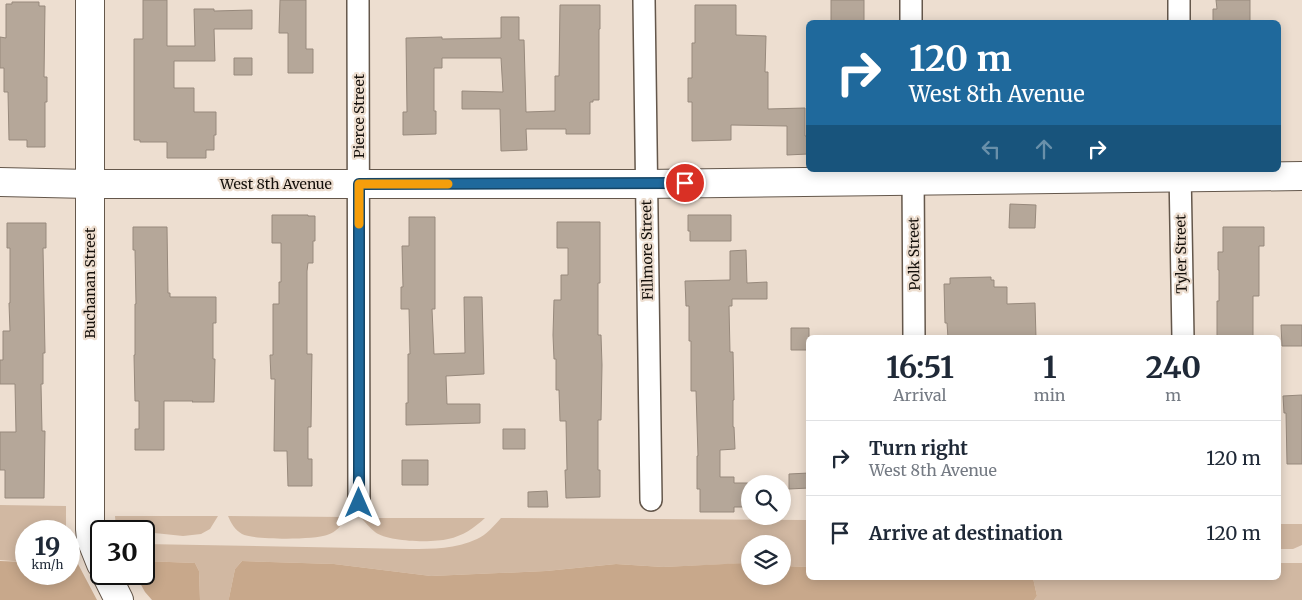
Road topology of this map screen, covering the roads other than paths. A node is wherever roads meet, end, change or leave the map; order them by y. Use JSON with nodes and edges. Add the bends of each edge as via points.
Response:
{"nodes":[{"id":1,"x":90,"y":0,"type":"edge"},
{"id":2,"x":358,"y":0,"type":"edge"},
{"id":3,"x":644,"y":0,"type":"edge"},
{"id":4,"x":911,"y":0,"type":"edge"},
{"id":5,"x":1178,"y":0,"type":"edge"},
{"id":6,"x":912,"y":20,"type":"edge"},
{"id":7,"x":1179,"y":20,"type":"edge"},
{"id":8,"x":1180,"y":174,"type":"edge"},
{"id":9,"x":913,"y":175,"type":"edge"},
{"id":10,"x":1302,"y":176,"type":"edge"},
{"id":11,"x":0,"y":182,"type":"edge"},
{"id":12,"x":89,"y":184,"type":"junction"},
{"id":13,"x":359,"y":184,"type":"junction"},
{"id":14,"x":646,"y":184,"type":"junction"},
{"id":15,"x":914,"y":335,"type":"edge"},
{"id":16,"x":1182,"y":335,"type":"edge"},
{"id":17,"x":651,"y":500,"type":"dead end"},
{"id":18,"x":359,"y":503,"type":"dead end"},
{"id":19,"x":90,"y":529,"type":"edge"},
{"id":20,"x":112,"y":585,"type":"edge"},
{"id":21,"x":119,"y":600,"type":"edge"}],
"edges":[{"from":1,"to":12,"type":"street","name":"Buchanan Street"},
{"from":2,"to":13,"type":"street","name":"Pierce Street"},
{"from":3,"to":14,"type":"street","name":"Fillmore Street"},
{"from":4,"to":6,"type":"street"},
{"from":5,"to":7,"type":"street"},
{"from":8,"to":9,"type":"street","name":"West 8th Avenue"},
{"from":8,"to":10,"type":"street","name":"West 8th Avenue"},
{"from":8,"to":16,"type":"street","name":"Tyler Street"},
{"from":9,"to":14,"type":"street","name":"West 8th Avenue"},
{"from":9,"to":15,"type":"street","name":"Polk Street"},
{"from":11,"to":12,"type":"street","name":"West 8th Avenue"},
{"from":12,"to":13,"type":"street","name":"West 8th Avenue"},
{"from":12,"to":19,"type":"street","name":"Buchanan Street"},
{"from":13,"to":14,"type":"street","name":"West 8th Avenue"},
{"from":13,"to":18,"type":"street","name":"Pierce Street"},
{"from":14,"to":17,"type":"street","name":"Fillmore Street"},
{"from":20,"to":21,"type":"street"}]}
